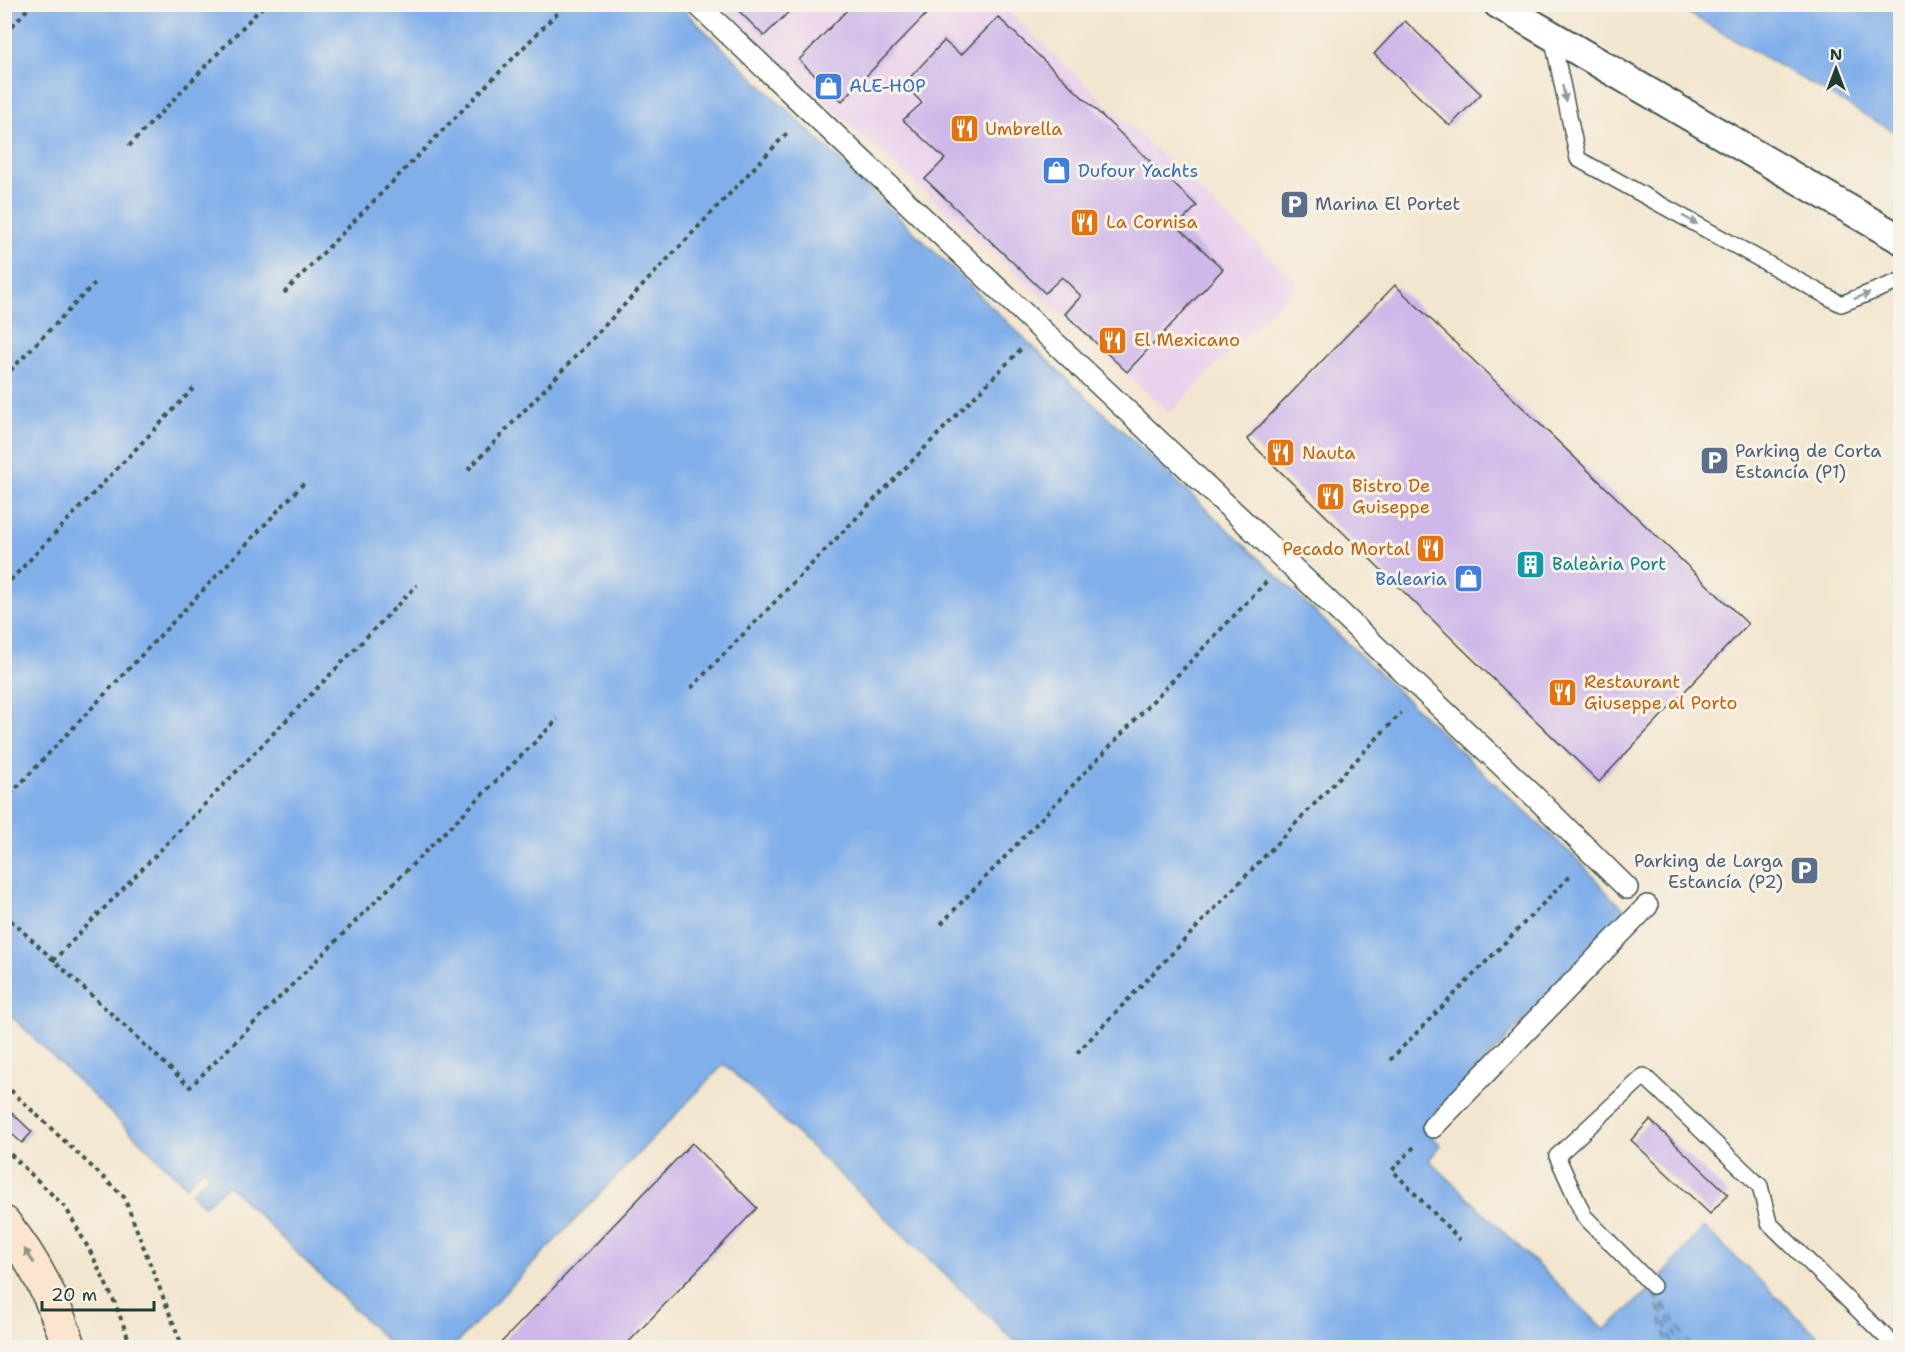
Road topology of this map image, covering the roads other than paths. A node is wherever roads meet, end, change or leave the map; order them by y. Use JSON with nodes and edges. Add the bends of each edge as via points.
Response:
{"nodes":[{"id":1,"x":697,"y":4,"type":"edge"},
{"id":2,"x":1497,"y":4,"type":"edge"},
{"id":3,"x":1552,"y":36,"type":"junction"},
{"id":4,"x":1900,"y":239,"type":"edge"},
{"id":5,"x":1900,"y":281,"type":"edge"},
{"id":6,"x":1627,"y":888,"type":"dead end"},
{"id":7,"x":1647,"y":906,"type":"dead end"},
{"id":8,"x":1433,"y":1127,"type":"road end"},
{"id":9,"x":4,"y":1223,"type":"edge"},
{"id":10,"x":1653,"y":1286,"type":"dead end"},
{"id":11,"x":70,"y":1347,"type":"edge"},
{"id":12,"x":1897,"y":1347,"type":"edge"}],
"edges":[{"from":1,"to":6,"type":"street"},
{"from":2,"to":3,"type":"street"},
{"from":3,"to":4,"type":"street"},
{"from":3,"to":5,"type":"lane","one_way":true,"via":[[1578,159],[1841,304]]},
{"from":7,"to":8,"type":"street"},
{"from":11,"to":9,"type":"main road","one_way":true,"via":[[45,1283]]},
{"from":10,"to":12,"type":"lane","via":[[1584,1215],[1557,1156],[1644,1076],[1760,1186],[1769,1223]]}]}
